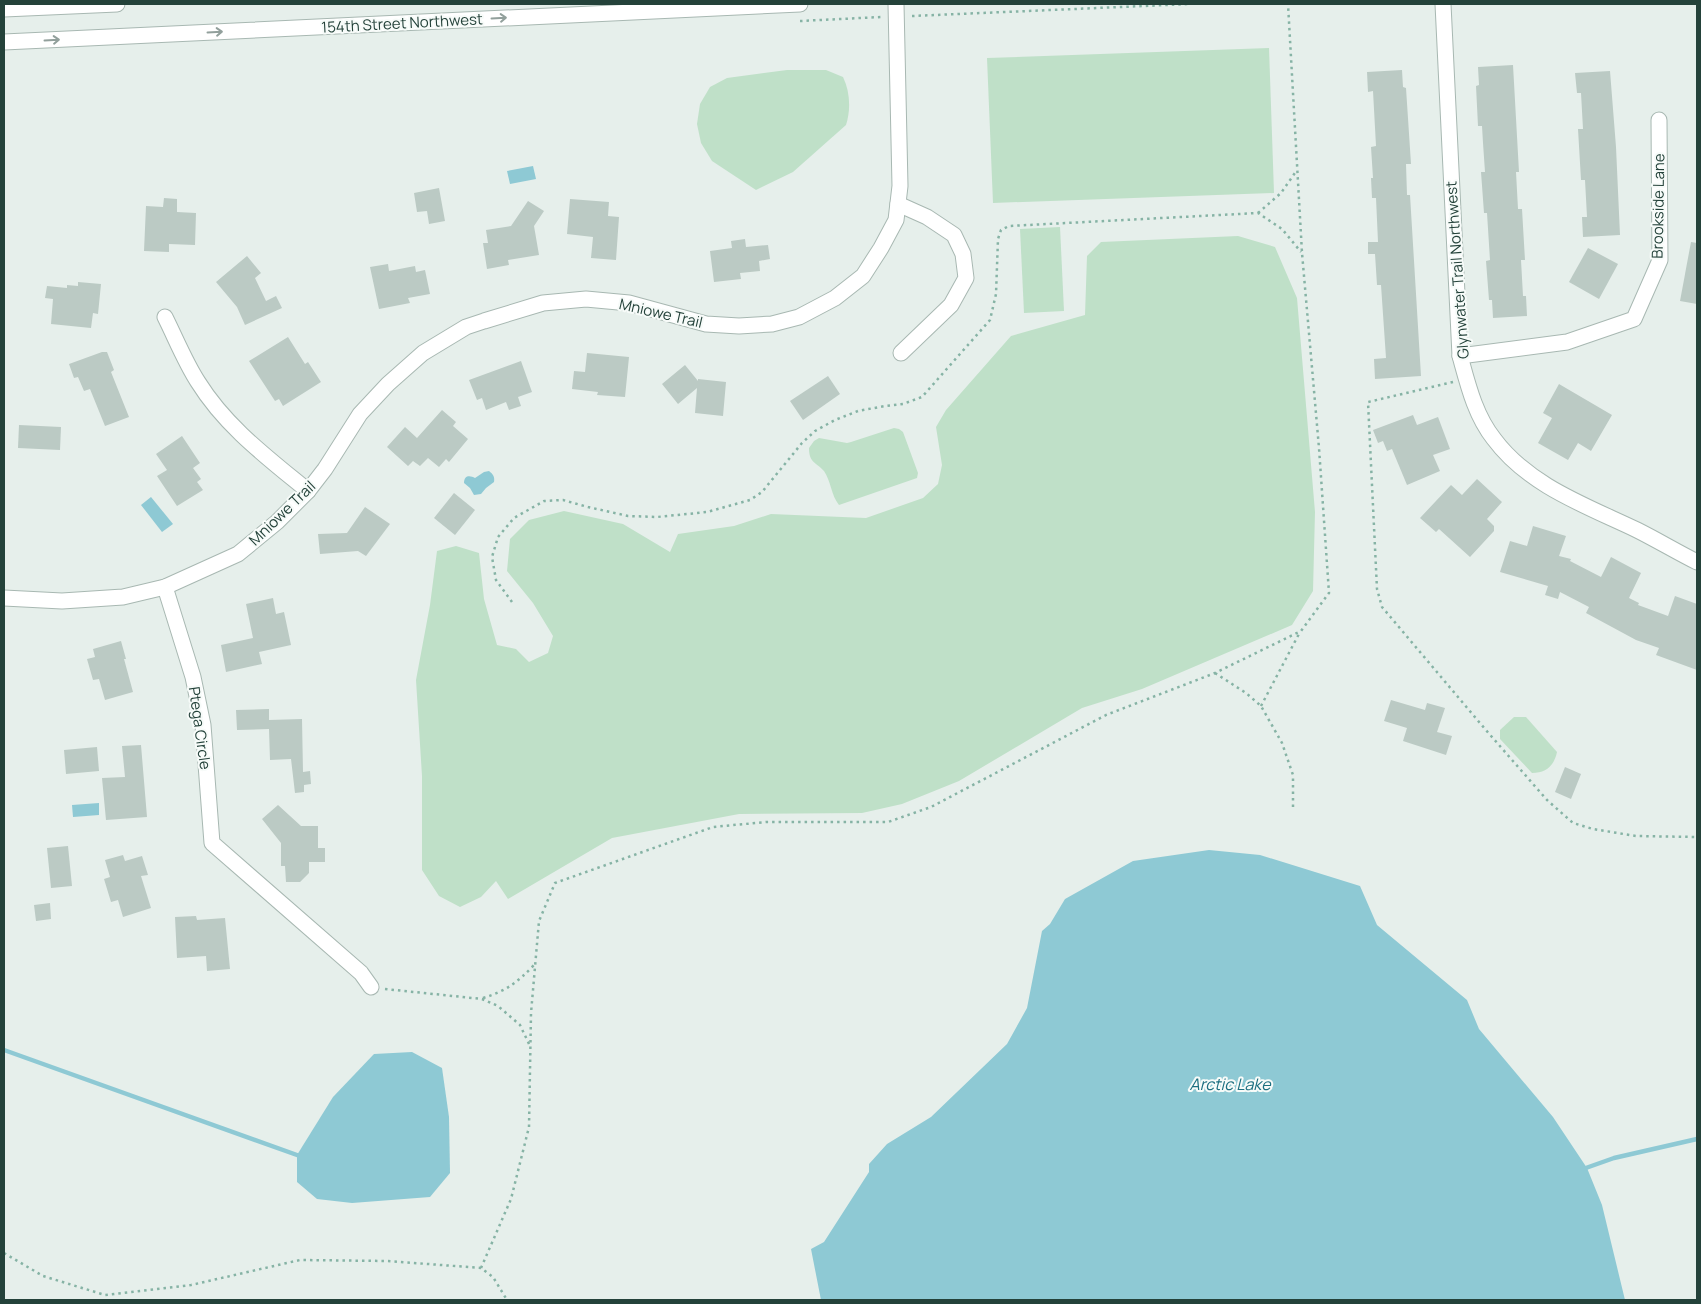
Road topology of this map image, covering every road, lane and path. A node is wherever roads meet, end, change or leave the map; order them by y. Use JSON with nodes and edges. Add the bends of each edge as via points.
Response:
{"nodes":[{"id":1,"x":117,"y":4,"type":"edge"},
{"id":2,"x":800,"y":4,"type":"edge"},
{"id":3,"x":896,"y":4,"type":"edge"},
{"id":4,"x":1288,"y":4,"type":"edge"},
{"id":5,"x":1443,"y":4,"type":"edge"},
{"id":6,"x":4,"y":9,"type":"edge"},
{"id":7,"x":4,"y":42,"type":"edge"},
{"id":8,"x":1659,"y":120,"type":"dead end"},
{"id":9,"x":1297,"y":169,"type":"junction"},
{"id":10,"x":898,"y":204,"type":"junction"},
{"id":11,"x":1258,"y":213,"type":"junction"},
{"id":12,"x":1302,"y":253,"type":"junction"},
{"id":13,"x":165,"y":317,"type":"dead end"},
{"id":14,"x":901,"y":353,"type":"dead end"},
{"id":15,"x":1460,"y":356,"type":"junction"},
{"id":16,"x":1466,"y":378,"type":"junction"},
{"id":17,"x":308,"y":492,"type":"junction"},
{"id":18,"x":1697,"y":562,"type":"edge"},
{"id":19,"x":165,"y":587,"type":"junction"},
{"id":20,"x":4,"y":598,"type":"edge"},
{"id":21,"x":512,"y":602,"type":"dead end"},
{"id":22,"x":1301,"y":631,"type":"junction"},
{"id":23,"x":1216,"y":673,"type":"junction"},
{"id":24,"x":1261,"y":706,"type":"junction"},
{"id":25,"x":1293,"y":807,"type":"dead end"},
{"id":26,"x":1697,"y":837,"type":"edge"},
{"id":27,"x":535,"y":964,"type":"junction"},
{"id":28,"x":370,"y":987,"type":"joint"},
{"id":29,"x":482,"y":999,"type":"junction"},
{"id":30,"x":530,"y":1047,"type":"junction"},
{"id":31,"x":4,"y":1252,"type":"edge"},
{"id":32,"x":481,"y":1268,"type":"junction"},
{"id":33,"x":507,"y":1300,"type":"edge"}],
"edges":[{"from":1,"to":6,"type":"street"},
{"from":7,"to":2,"type":"street","name":"154th Street Northwest","one_way":true},
{"from":3,"to":10,"type":"street","name":"Mniowe Trail"},
{"from":4,"to":9,"type":"path"},
{"from":5,"to":15,"type":"street","name":"Glynwater Trail Northwest"},
{"from":8,"to":15,"type":"street","name":"Brookside Lane","via":[[1660,260],[1634,319],[1568,342]]},
{"from":9,"to":11,"type":"path","via":[[1281,193]]},
{"from":9,"to":12,"type":"path"},
{"from":10,"to":14,"type":"street","via":[[927,217],[954,235],[962,254],[966,278],[951,305]]},
{"from":10,"to":17,"type":"street","name":"Mniowe Trail","via":[[896,220],[863,276],[835,298],[799,317],[772,324],[706,324],[629,303],[586,299],[543,303],[466,328],[423,353],[388,384],[360,414]]},
{"from":11,"to":12,"type":"path","via":[[1282,229]]},
{"from":11,"to":21,"type":"path","via":[[1009,226],[1001,230],[996,294],[990,320],[922,397],[903,404],[858,411],[815,431],[762,492],[750,500],[706,512],[657,517],[628,516],[563,500],[544,501],[514,518],[498,537],[492,557],[496,580]]},
{"from":12,"to":22,"type":"path","via":[[1328,593]]},
{"from":13,"to":17,"type":"street","via":[[198,382],[227,421]]},
{"from":15,"to":16,"type":"street","name":"Glynwater Trail Northwest"},
{"from":16,"to":18,"type":"street","name":"Glynwater Trail Northwest","via":[[1472,400],[1494,439],[1533,477]]},
{"from":16,"to":26,"type":"path","via":[[1368,402],[1377,589],[1382,607],[1547,800],[1573,823],[1593,830],[1636,836]]},
{"from":17,"to":19,"type":"street","name":"Mniowe Trail","via":[[238,554]]},
{"from":19,"to":20,"type":"street","name":"Mniowe Trail","via":[[124,596],[62,601]]},
{"from":19,"to":28,"type":"street","name":"Ptega Circle","via":[[193,677],[203,725],[212,843],[361,973]]},
{"from":22,"to":23,"type":"path"},
{"from":22,"to":24,"type":"path"},
{"from":23,"to":24,"type":"path"},
{"from":23,"to":27,"type":"path","via":[[1106,715],[931,807],[888,822],[766,822],[713,827],[555,883],[539,920]]},
{"from":24,"to":25,"type":"path","via":[[1282,743],[1293,775]]},
{"from":27,"to":29,"type":"path","via":[[516,983]]},
{"from":27,"to":30,"type":"path"},
{"from":28,"to":29,"type":"path"},
{"from":29,"to":30,"type":"path","via":[[498,1006],[520,1025]]},
{"from":30,"to":32,"type":"path","via":[[529,1127],[511,1199]]},
{"from":31,"to":32,"type":"path","via":[[43,1276],[105,1295],[191,1285],[300,1260],[388,1261]]},
{"from":32,"to":33,"type":"path","via":[[493,1277]]}]}
